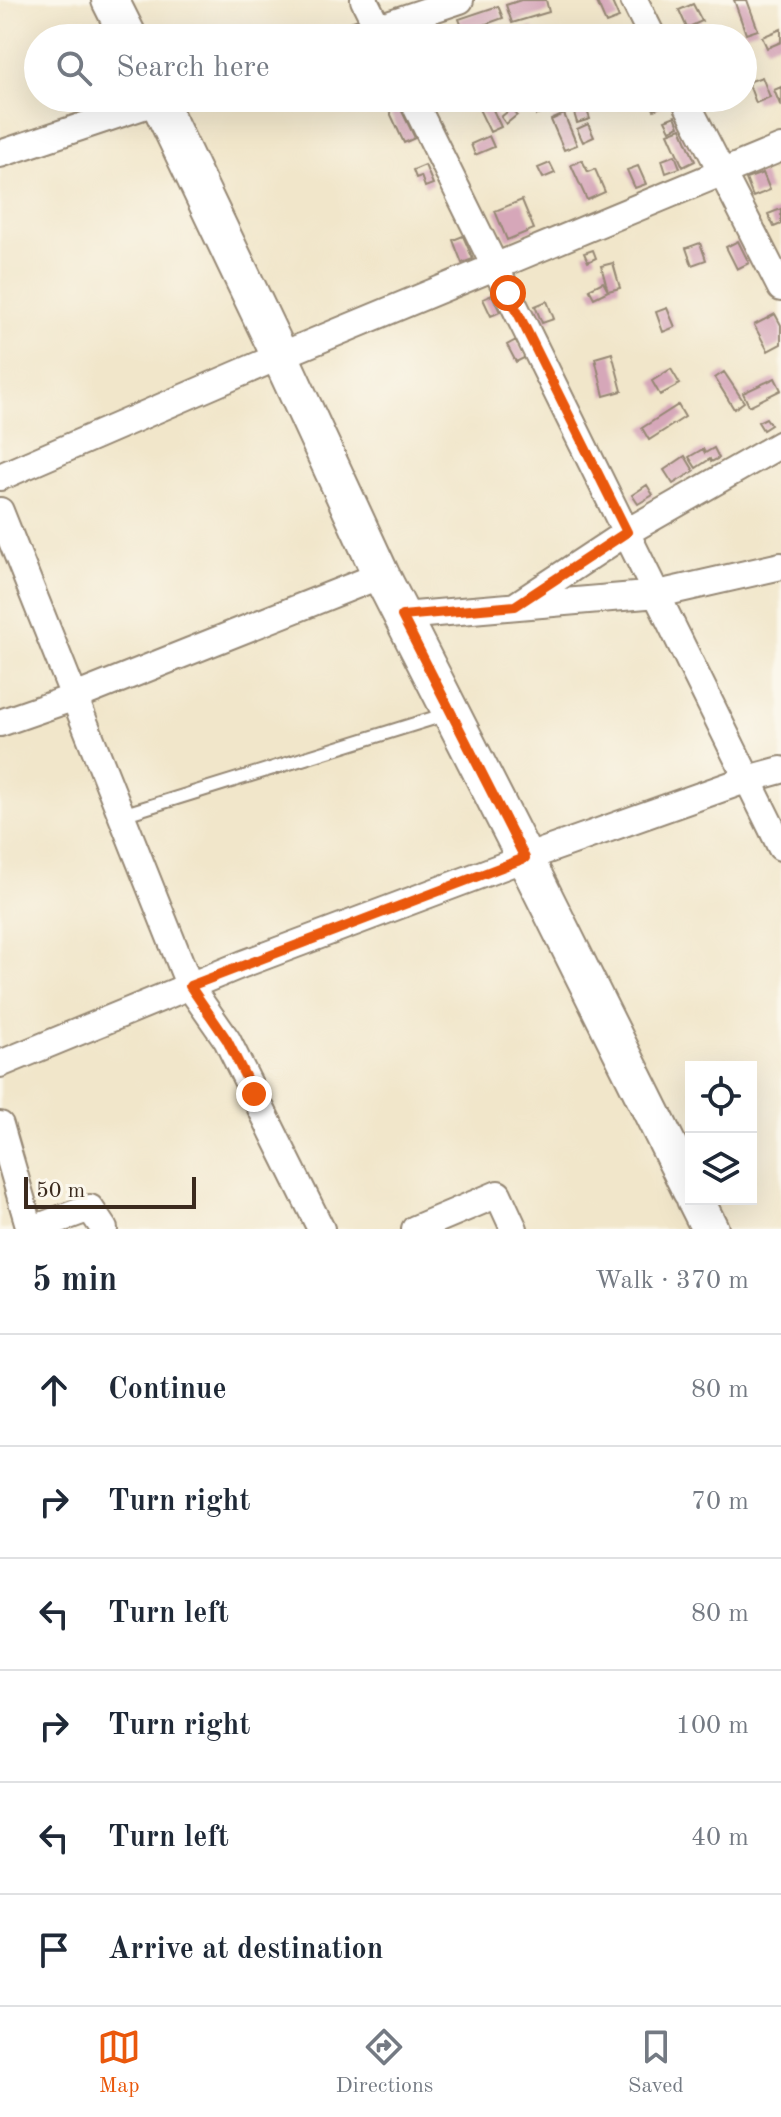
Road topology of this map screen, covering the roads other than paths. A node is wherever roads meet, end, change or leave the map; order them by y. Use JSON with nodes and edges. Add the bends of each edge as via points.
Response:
{"nodes":[{"id":1,"x":110,"y":0,"type":"edge"},
{"id":2,"x":364,"y":0,"type":"edge"},
{"id":3,"x":460,"y":0,"type":"edge"},
{"id":4,"x":634,"y":0,"type":"edge"},
{"id":5,"x":122,"y":24,"type":"edge"},
{"id":6,"x":376,"y":24,"type":"edge"},
{"id":7,"x":402,"y":24,"type":"edge"},
{"id":8,"x":646,"y":24,"type":"edge"},
{"id":9,"x":123,"y":112,"type":"edge"},
{"id":10,"x":167,"y":112,"type":"edge"},
{"id":11,"x":419,"y":112,"type":"edge"},
{"id":12,"x":691,"y":112,"type":"edge"},
{"id":13,"x":781,"y":148,"type":"edge"},
{"id":14,"x":0,"y":154,"type":"edge"},
{"id":15,"x":722,"y":173,"type":"junction"},
{"id":16,"x":495,"y":266,"type":"junction"},
{"id":17,"x":781,"y":288,"type":"edge"},
{"id":18,"x":280,"y":356,"type":"junction"},
{"id":19,"x":781,"y":444,"type":"edge"},
{"id":20,"x":0,"y":477,"type":"edge"},
{"id":21,"x":0,"y":511,"type":"edge"},
{"id":22,"x":627,"y":532,"type":"junction"},
{"id":23,"x":781,"y":566,"type":"edge"},
{"id":24,"x":381,"y":575,"type":"junction"},
{"id":25,"x":658,"y":594,"type":"junction"},
{"id":26,"x":515,"y":606,"type":"junction"},
{"id":27,"x":402,"y":616,"type":"junction"},
{"id":28,"x":75,"y":697,"type":"junction"},
{"id":29,"x":452,"y":713,"type":"junction"},
{"id":30,"x":0,"y":723,"type":"edge"},
{"id":31,"x":781,"y":770,"type":"edge"},
{"id":32,"x":748,"y":779,"type":"junction"},
{"id":33,"x":122,"y":815,"type":"junction"},
{"id":34,"x":781,"y":847,"type":"edge"},
{"id":35,"x":525,"y":858,"type":"junction"},
{"id":36,"x":190,"y":986,"type":"junction"},
{"id":37,"x":0,"y":1064,"type":"edge"},
{"id":38,"x":0,"y":1125,"type":"edge"},
{"id":39,"x":685,"y":1179,"type":"edge"},
{"id":40,"x":698,"y":1205,"type":"edge"},
{"id":41,"x":32,"y":1229,"type":"edge"},
{"id":42,"x":104,"y":1229,"type":"edge"},
{"id":43,"x":321,"y":1229,"type":"edge"},
{"id":44,"x":415,"y":1229,"type":"edge"},
{"id":45,"x":514,"y":1229,"type":"edge"},
{"id":46,"x":710,"y":1229,"type":"edge"}],
"edges":[{"from":1,"to":5,"type":"main road"},
{"from":2,"to":6,"type":"street"},
{"from":3,"to":7,"type":"street"},
{"from":4,"to":8,"type":"street"},
{"from":9,"to":14,"type":"street"},
{"from":10,"to":18,"type":"main road"},
{"from":11,"to":16,"type":"street"},
{"from":12,"to":15,"type":"street"},
{"from":13,"to":15,"type":"street"},
{"from":15,"to":16,"type":"street"},
{"from":15,"to":17,"type":"street"},
{"from":16,"to":18,"type":"street"},
{"from":16,"to":22,"type":"street"},
{"from":18,"to":20,"type":"street"},
{"from":18,"to":24,"type":"main road"},
{"from":19,"to":22,"type":"street"},
{"from":21,"to":28,"type":"street"},
{"from":22,"to":25,"type":"street"},
{"from":22,"to":26,"type":"street"},
{"from":23,"to":25,"type":"street"},
{"from":24,"to":27,"type":"main road"},
{"from":24,"to":28,"type":"street"},
{"from":25,"to":26,"type":"street"},
{"from":25,"to":32,"type":"street"},
{"from":26,"to":27,"type":"street"},
{"from":27,"to":29,"type":"main road"},
{"from":28,"to":30,"type":"street"},
{"from":28,"to":33,"type":"street"},
{"from":29,"to":33,"type":"lane"},
{"from":29,"to":35,"type":"main road"},
{"from":31,"to":32,"type":"street"},
{"from":32,"to":34,"type":"street"},
{"from":32,"to":35,"type":"street"},
{"from":33,"to":36,"type":"street"},
{"from":35,"to":36,"type":"street"},
{"from":35,"to":39,"type":"main road"},
{"from":36,"to":37,"type":"street"},
{"from":36,"to":43,"type":"street","via":[[227,1040]]},
{"from":38,"to":41,"type":"street"},
{"from":40,"to":46,"type":"main road"},
{"from":41,"to":42,"type":"street","via":[[90,1208]]},
{"from":44,"to":45,"type":"street","via":[[498,1194]]}]}
